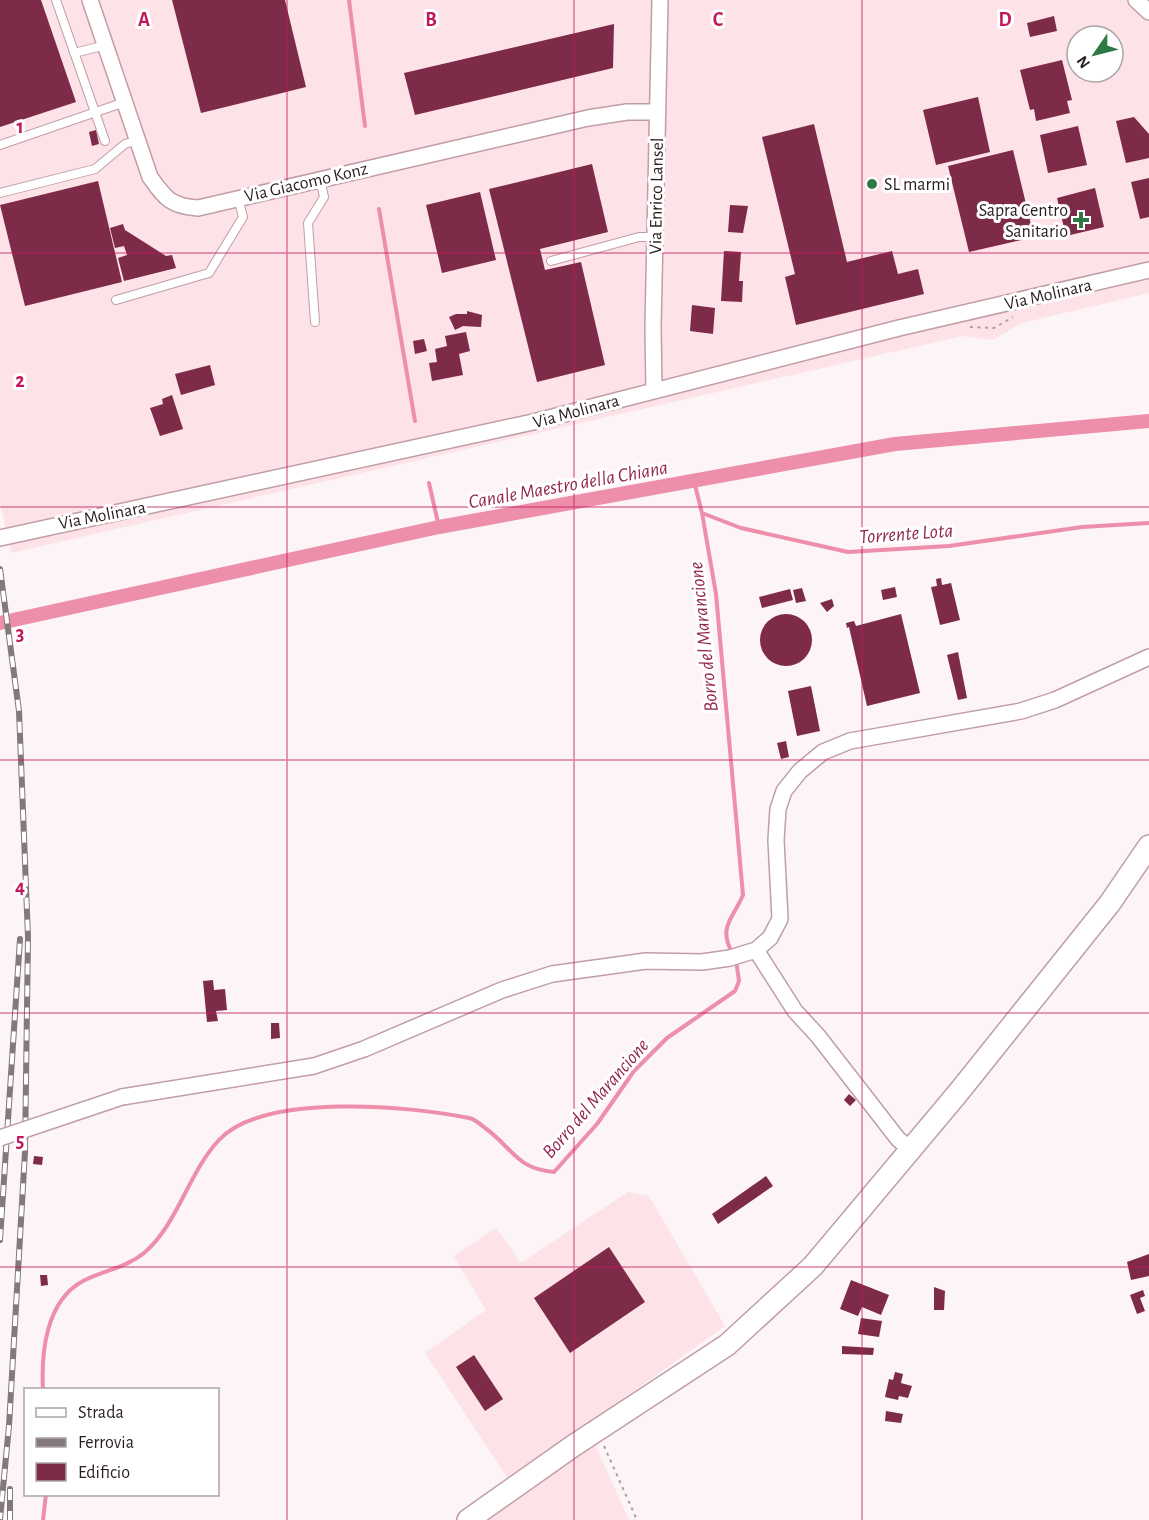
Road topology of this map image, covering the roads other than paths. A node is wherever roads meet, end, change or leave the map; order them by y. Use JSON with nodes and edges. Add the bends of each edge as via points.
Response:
{"nodes":[{"id":1,"x":56,"y":0,"type":"edge"},
{"id":2,"x":90,"y":0,"type":"edge"},
{"id":3,"x":660,"y":0,"type":"edge"},
{"id":4,"x":1136,"y":0,"type":"edge"},
{"id":5,"x":1149,"y":12,"type":"edge"},
{"id":6,"x":106,"y":45,"type":"junction"},
{"id":7,"x":74,"y":54,"type":"junction"},
{"id":8,"x":125,"y":102,"type":"junction"},
{"id":9,"x":94,"y":112,"type":"junction"},
{"id":10,"x":658,"y":112,"type":"junction"},
{"id":11,"x":138,"y":140,"type":"junction"},
{"id":12,"x":105,"y":141,"type":"dead end"},
{"id":13,"x":0,"y":145,"type":"edge"},
{"id":14,"x":320,"y":179,"type":"junction"},
{"id":15,"x":0,"y":193,"type":"edge"},
{"id":16,"x":238,"y":198,"type":"junction"},
{"id":17,"x":655,"y":237,"type":"junction"},
{"id":18,"x":551,"y":261,"type":"dead end"},
{"id":19,"x":1149,"y":270,"type":"edge"},
{"id":20,"x":116,"y":300,"type":"dead end"},
{"id":21,"x":315,"y":322,"type":"dead end"},
{"id":22,"x":654,"y":391,"type":"junction"},
{"id":23,"x":0,"y":538,"type":"edge"},
{"id":24,"x":1149,"y":657,"type":"edge"},
{"id":25,"x":1149,"y":846,"type":"edge"},
{"id":26,"x":756,"y":950,"type":"junction"},
{"id":27,"x":0,"y":1138,"type":"edge"},
{"id":28,"x":910,"y":1149,"type":"junction"},
{"id":29,"x":468,"y":1520,"type":"edge"}],
"edges":[{"from":1,"to":7,"type":"lane"},
{"from":2,"to":6,"type":"street","name":"Via Giacomo Konz"},
{"from":3,"to":10,"type":"street","name":"Via Enrico Lansel"},
{"from":4,"to":5,"type":"street"},
{"from":6,"to":7,"type":"lane"},
{"from":6,"to":8,"type":"street","name":"Via Giacomo Konz"},
{"from":7,"to":9,"type":"lane"},
{"from":8,"to":9,"type":"lane"},
{"from":8,"to":11,"type":"street","name":"Via Giacomo Konz"},
{"from":9,"to":12,"type":"lane"},
{"from":9,"to":13,"type":"lane"},
{"from":10,"to":14,"type":"street","name":"Via Giacomo Konz","via":[[588,118]]},
{"from":10,"to":17,"type":"street","name":"Via Enrico Lansel"},
{"from":11,"to":15,"type":"lane","via":[[125,144],[95,169]]},
{"from":11,"to":16,"type":"street","name":"Via Giacomo Konz","via":[[150,177],[178,207],[198,208]]},
{"from":14,"to":16,"type":"street","name":"Via Giacomo Konz"},
{"from":14,"to":21,"type":"lane","via":[[324,197],[308,223]]},
{"from":16,"to":20,"type":"lane","via":[[243,217],[209,273]]},
{"from":17,"to":18,"type":"lane","via":[[639,237]]},
{"from":17,"to":22,"type":"street","name":"Via Enrico Lansel"},
{"from":19,"to":22,"type":"street","name":"Via Molinara","via":[[898,328]]},
{"from":22,"to":23,"type":"street","name":"Via Molinara","via":[[387,455]]},
{"from":24,"to":26,"type":"street","via":[[1065,696],[1022,711],[850,741],[823,752],[784,791],[778,809],[776,840],[780,919],[770,938]]},
{"from":25,"to":28,"type":"main road","via":[[1103,912]]},
{"from":26,"to":27,"type":"street","bridge":true,"via":[[702,962],[646,962],[552,974],[502,990],[314,1066],[122,1097]]},
{"from":26,"to":28,"type":"street","via":[[795,1011]]},
{"from":28,"to":29,"type":"main road","via":[[813,1266],[727,1345]]}]}
